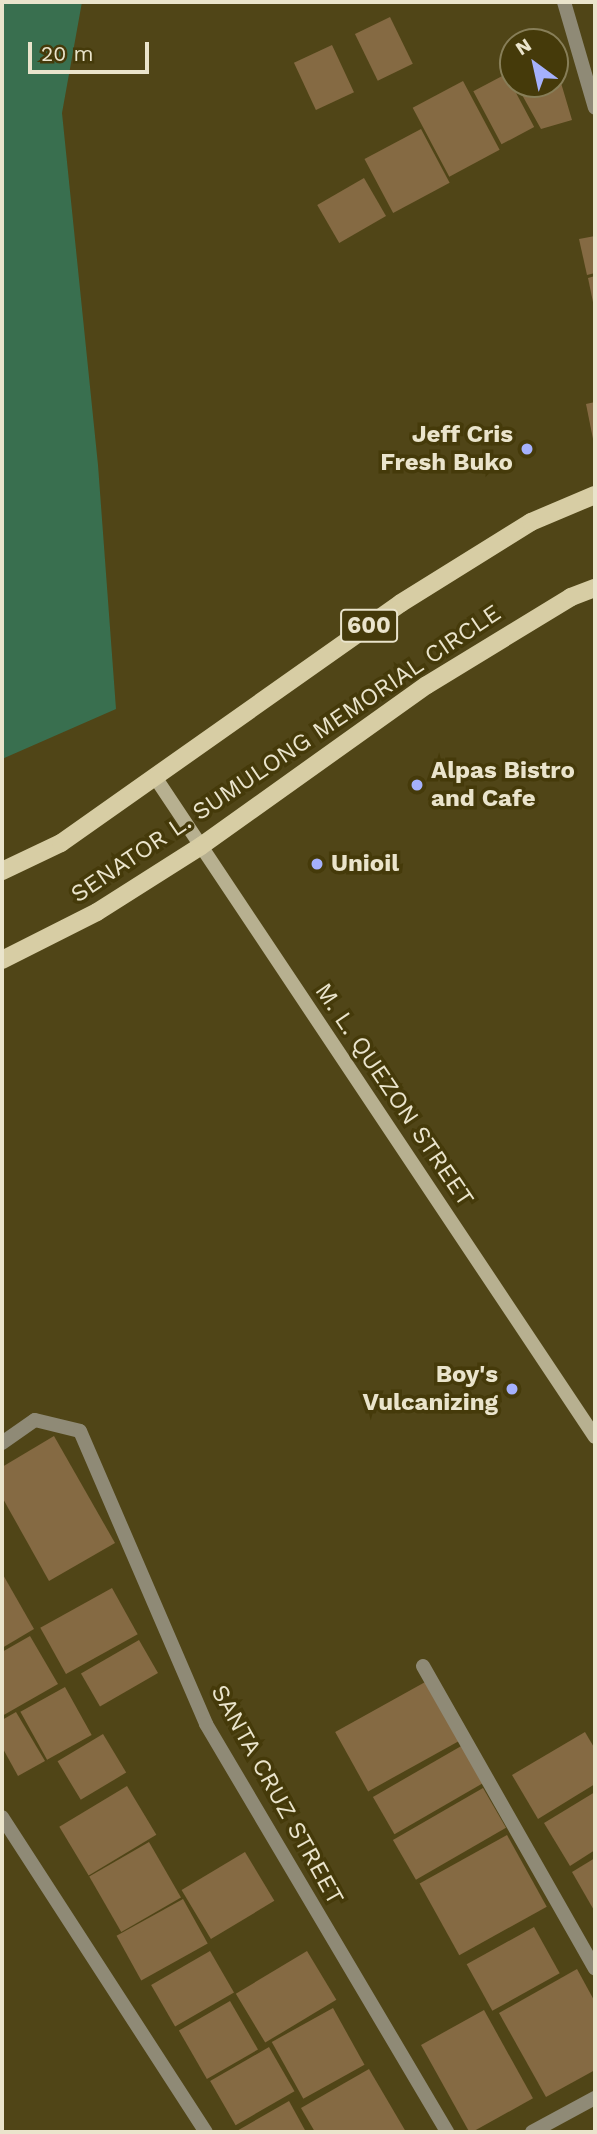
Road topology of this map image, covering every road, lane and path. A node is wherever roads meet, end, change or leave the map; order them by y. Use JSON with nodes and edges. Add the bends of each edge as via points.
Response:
{"nodes":[{"id":1,"x":564,"y":2,"type":"edge"},
{"id":2,"x":595,"y":108,"type":"edge"},
{"id":3,"x":595,"y":495,"type":"edge"},
{"id":4,"x":595,"y":588,"type":"edge"},
{"id":5,"x":155,"y":778,"type":"junction"},
{"id":6,"x":201,"y":846,"type":"junction"},
{"id":7,"x":2,"y":871,"type":"edge"},
{"id":8,"x":2,"y":960,"type":"edge"},
{"id":9,"x":595,"y":1437,"type":"edge"},
{"id":10,"x":2,"y":1443,"type":"edge"},
{"id":11,"x":423,"y":1666,"type":"dead end"},
{"id":12,"x":2,"y":1817,"type":"edge"},
{"id":13,"x":595,"y":1969,"type":"edge"},
{"id":14,"x":595,"y":2098,"type":"edge"},
{"id":15,"x":206,"y":2132,"type":"edge"},
{"id":16,"x":447,"y":2132,"type":"edge"},
{"id":17,"x":532,"y":2132,"type":"edge"}],
"edges":[{"from":1,"to":2,"type":"street"},
{"from":3,"to":5,"type":"main road","number":"600","via":[[531,522],[401,603]]},
{"from":4,"to":6,"type":"main road","name":"SENATOR L. SUMULONG MEMORIAL CIRCLE","via":[[571,597],[427,685]]},
{"from":5,"to":6,"type":"street","name":"M. L. QUEZON STREET"},
{"from":5,"to":7,"type":"main road","number":"600","via":[[61,843]]},
{"from":6,"to":8,"type":"main road","name":"SENATOR L. SUMULONG MEMORIAL CIRCLE","via":[[97,912]]},
{"from":6,"to":9,"type":"street","name":"M. L. QUEZON STREET"},
{"from":10,"to":16,"type":"street","name":"SANTA CRUZ STREET","via":[[35,1420],[80,1431],[206,1724]]},
{"from":11,"to":13,"type":"street"},
{"from":12,"to":15,"type":"street"},
{"from":14,"to":17,"type":"street"}]}
